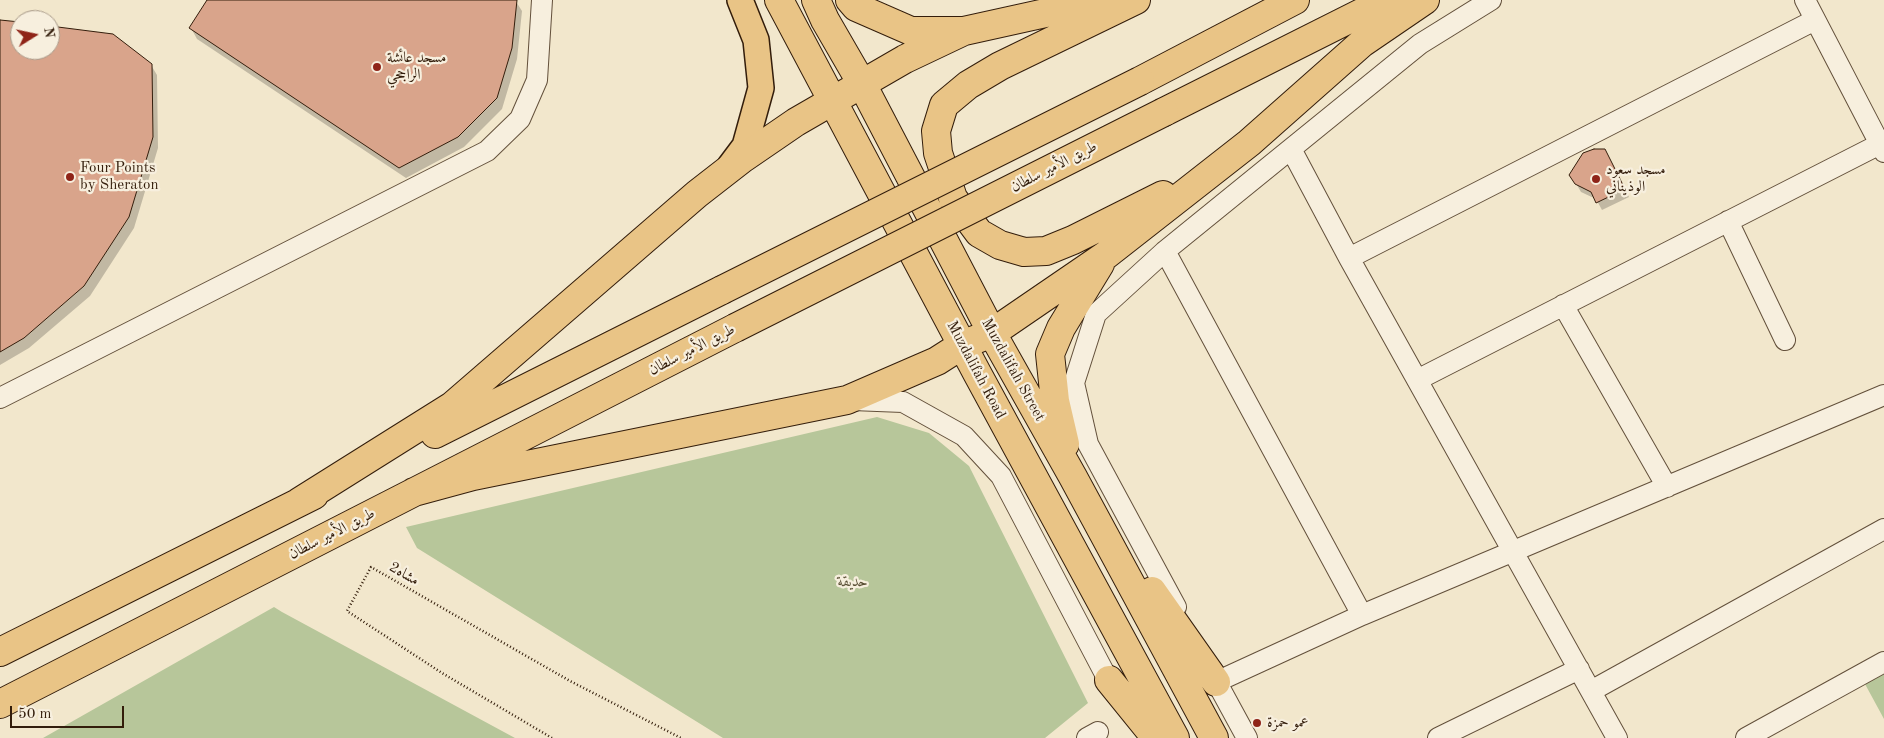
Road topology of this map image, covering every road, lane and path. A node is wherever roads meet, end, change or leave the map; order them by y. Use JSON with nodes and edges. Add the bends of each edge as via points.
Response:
{"nodes":[{"id":1,"x":542,"y":0,"type":"edge"},
{"id":2,"x":740,"y":0,"type":"edge"},
{"id":3,"x":779,"y":0,"type":"edge"},
{"id":4,"x":816,"y":0,"type":"edge"},
{"id":5,"x":850,"y":0,"type":"edge"},
{"id":6,"x":1104,"y":0,"type":"edge"},
{"id":7,"x":1136,"y":0,"type":"edge"},
{"id":8,"x":1295,"y":0,"type":"edge"},
{"id":9,"x":1387,"y":0,"type":"edge"},
{"id":10,"x":1425,"y":0,"type":"edge"},
{"id":11,"x":1491,"y":0,"type":"edge"},
{"id":12,"x":1805,"y":0,"type":"edge"},
{"id":13,"x":1814,"y":20,"type":"junction"},
{"id":14,"x":964,"y":31,"type":"junction"},
{"id":15,"x":856,"y":73,"type":"junction"},
{"id":16,"x":818,"y":75,"type":"junction"},
{"id":17,"x":832,"y":101,"type":"junction"},
{"id":18,"x":1882,"y":148,"type":"edge"},
{"id":19,"x":1291,"y":149,"type":"junction"},
{"id":20,"x":1219,"y":167,"type":"junction"},
{"id":21,"x":725,"y":173,"type":"junction"},
{"id":22,"x":1728,"y":221,"type":"junction"},
{"id":23,"x":1165,"y":251,"type":"junction"},
{"id":24,"x":1106,"y":255,"type":"junction"},
{"id":25,"x":1349,"y":258,"type":"junction"},
{"id":26,"x":1563,"y":305,"type":"junction"},
{"id":27,"x":992,"y":332,"type":"junction"},
{"id":28,"x":1785,"y":340,"type":"dead end"},
{"id":29,"x":962,"y":345,"type":"junction"},
{"id":30,"x":1006,"y":357,"type":"junction"},
{"id":31,"x":977,"y":373,"type":"junction"},
{"id":32,"x":1416,"y":380,"type":"junction"},
{"id":33,"x":1884,"y":395,"type":"edge"},
{"id":34,"x":0,"y":398,"type":"edge"},
{"id":35,"x":847,"y":400,"type":"junction"},
{"id":36,"x":1073,"y":476,"type":"junction"},
{"id":37,"x":1667,"y":487,"type":"junction"},
{"id":38,"x":414,"y":492,"type":"junction"},
{"id":39,"x":299,"y":502,"type":"junction"},
{"id":40,"x":1884,"y":529,"type":"edge"},
{"id":41,"x":1513,"y":552,"type":"junction"},
{"id":42,"x":1362,"y":615,"type":"junction"},
{"id":43,"x":0,"y":652,"type":"edge"},
{"id":44,"x":1884,"y":662,"type":"edge"},
{"id":45,"x":1579,"y":669,"type":"junction"},
{"id":46,"x":1108,"y":680,"type":"junction"},
{"id":47,"x":1216,"y":682,"type":"junction"},
{"id":48,"x":1591,"y":690,"type":"junction"},
{"id":49,"x":5,"y":702,"type":"edge"},
{"id":50,"x":1459,"y":733,"type":"edge"},
{"id":51,"x":552,"y":738,"type":"edge"},
{"id":52,"x":682,"y":738,"type":"edge"},
{"id":53,"x":1139,"y":738,"type":"edge"},
{"id":54,"x":1156,"y":738,"type":"edge"},
{"id":55,"x":1176,"y":738,"type":"edge"},
{"id":56,"x":1214,"y":738,"type":"edge"},
{"id":57,"x":1247,"y":738,"type":"edge"},
{"id":58,"x":1438,"y":738,"type":"edge"},
{"id":59,"x":1617,"y":738,"type":"edge"},
{"id":60,"x":1746,"y":738,"type":"edge"}],
"edges":[{"from":1,"to":34,"type":"street","via":[[538,80],[520,119],[487,151]]},
{"from":2,"to":21,"type":"main road","via":[[756,40],[761,88],[746,146]]},
{"from":3,"to":16,"type":"highway","name":"Muzdalifah Road"},
{"from":4,"to":15,"type":"highway","name":"Muzdalifah Street"},
{"from":5,"to":14,"type":"highway","via":[[856,7],[911,31]]},
{"from":6,"to":14,"type":"highway"},
{"from":7,"to":20,"type":"highway","via":[[1000,66],[968,85],[944,105],[936,138],[953,198],[979,233],[1000,245],[1024,252],[1046,251]]},
{"from":8,"to":39,"type":"highway","bridge":true,"via":[[1140,81]]},
{"from":9,"to":38,"type":"highway","name":"طريق الأمير سلطان","bridge":true},
{"from":10,"to":20,"type":"highway","via":[[1362,43]]},
{"from":11,"to":19,"type":"street","via":[[1420,44]]},
{"from":12,"to":13,"type":"street"},
{"from":13,"to":18,"type":"street"},
{"from":13,"to":25,"type":"street"},
{"from":14,"to":15,"type":"highway","via":[[905,59]]},
{"from":15,"to":16,"type":"highway","via":[[834,85]]},
{"from":15,"to":17,"type":"highway"},
{"from":15,"to":27,"type":"highway","name":"Muzdalifah Street"},
{"from":16,"to":17,"type":"highway","name":"Muzdalifah Road"},
{"from":17,"to":21,"type":"highway"},
{"from":17,"to":29,"type":"highway","name":"Muzdalifah Road"},
{"from":18,"to":22,"type":"street"},
{"from":19,"to":23,"type":"street"},
{"from":19,"to":25,"type":"street"},
{"from":20,"to":24,"type":"highway"},
{"from":21,"to":39,"type":"highway","via":[[452,406]]},
{"from":22,"to":26,"type":"street"},
{"from":22,"to":28,"type":"street"},
{"from":23,"to":42,"type":"street"},
{"from":23,"to":47,"type":"street","via":[[1096,314],[1074,383],[1088,444]]},
{"from":24,"to":27,"type":"highway"},
{"from":24,"to":36,"type":"highway","via":[[1061,328],[1050,354],[1054,401]]},
{"from":25,"to":32,"type":"street"},
{"from":26,"to":32,"type":"street"},
{"from":26,"to":37,"type":"street"},
{"from":27,"to":29,"type":"highway"},
{"from":27,"to":30,"type":"highway","name":"Muzdalifah Street"},
{"from":29,"to":31,"type":"highway","name":"Muzdalifah Road"},
{"from":29,"to":35,"type":"highway","via":[[937,361]]},
{"from":30,"to":31,"type":"highway","via":[[989,344],[976,350]]},
{"from":30,"to":36,"type":"highway","name":"Muzdalifah Street"},
{"from":31,"to":55,"type":"highway","name":"Muzdalifah Road"},
{"from":32,"to":41,"type":"street"},
{"from":33,"to":37,"type":"street"},
{"from":35,"to":38,"type":"highway","via":[[473,476]]},
{"from":35,"to":46,"type":"street","via":[[903,402],[964,436],[995,469]]},
{"from":36,"to":47,"type":"highway"},
{"from":36,"to":56,"type":"highway","name":"Muzdalifah Street"},
{"from":37,"to":41,"type":"street"},
{"from":38,"to":49,"type":"highway","name":"طريق الأمير سلطان"},
{"from":39,"to":43,"type":"highway"},
{"from":40,"to":48,"type":"street"},
{"from":41,"to":42,"type":"street"},
{"from":41,"to":45,"type":"street"},
{"from":42,"to":47,"type":"street"},
{"from":44,"to":60,"type":"street"},
{"from":45,"to":48,"type":"street"},
{"from":45,"to":50,"type":"street"},
{"from":46,"to":53,"type":"street"},
{"from":46,"to":54,"type":"highway"},
{"from":47,"to":57,"type":"street"},
{"from":48,"to":59,"type":"street"},
{"from":50,"to":58,"type":"street"},
{"from":51,"to":52,"type":"path","name":"مشاه2","via":[[442,673],[347,611],[371,567],[570,681]]}]}
